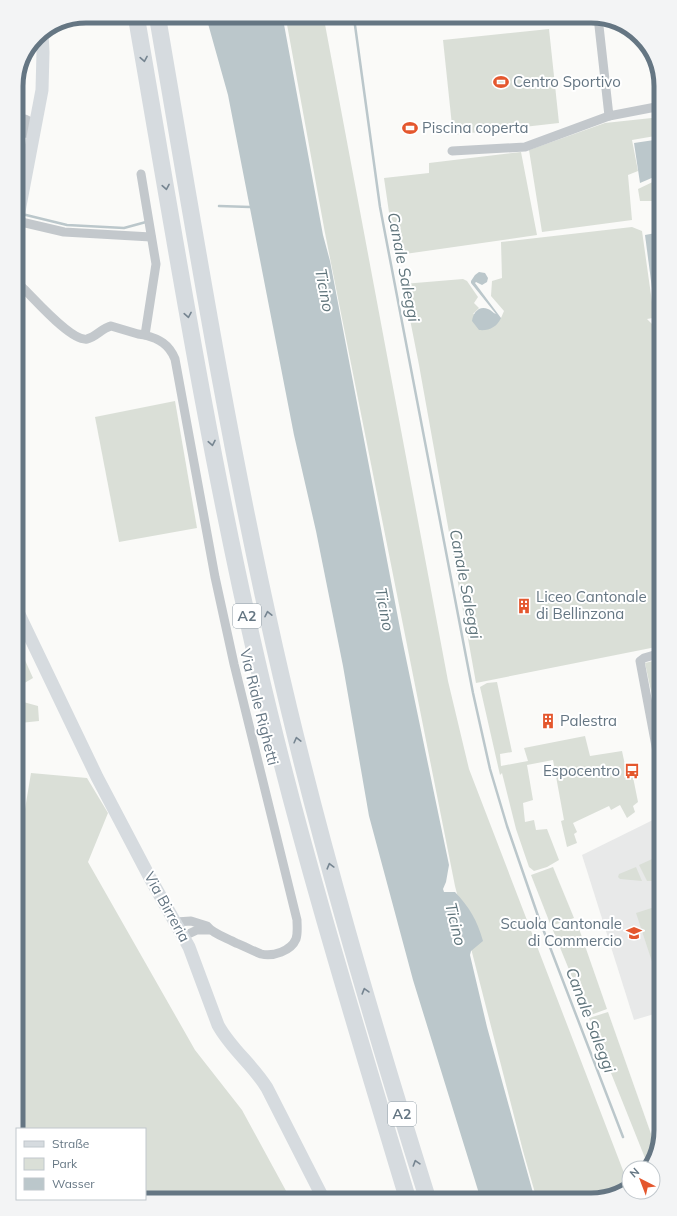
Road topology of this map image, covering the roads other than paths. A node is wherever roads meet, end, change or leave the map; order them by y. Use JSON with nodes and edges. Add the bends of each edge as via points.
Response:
{"nodes":[{"id":1,"x":138,"y":23,"type":"edge"},
{"id":2,"x":159,"y":23,"type":"edge"},
{"id":3,"x":599,"y":23,"type":"edge"},
{"id":4,"x":42,"y":41,"type":"edge"},
{"id":5,"x":654,"y":107,"type":"edge"},
{"id":6,"x":609,"y":116,"type":"junction"},
{"id":7,"x":23,"y":120,"type":"edge"},
{"id":8,"x":33,"y":142,"type":"junction"},
{"id":9,"x":452,"y":151,"type":"dead end"},
{"id":10,"x":141,"y":174,"type":"dead end"},
{"id":11,"x":23,"y":195,"type":"edge"},
{"id":12,"x":23,"y":223,"type":"edge"},
{"id":13,"x":152,"y":237,"type":"junction"},
{"id":14,"x":23,"y":288,"type":"edge"},
{"id":15,"x":145,"y":335,"type":"junction"},
{"id":16,"x":23,"y":623,"type":"edge"},
{"id":17,"x":654,"y":655,"type":"edge"},
{"id":18,"x":654,"y":736,"type":"edge"},
{"id":19,"x":176,"y":922,"type":"junction"},
{"id":20,"x":210,"y":930,"type":"junction"},
{"id":21,"x":184,"y":936,"type":"junction"},
{"id":22,"x":320,"y":1193,"type":"edge"},
{"id":23,"x":406,"y":1193,"type":"edge"},
{"id":24,"x":426,"y":1193,"type":"edge"}],
"edges":[{"from":1,"to":23,"type":"highway","number":"A2","one_way":true,"via":[[212,444],[257,659],[315,886]]},
{"from":24,"to":2,"type":"highway","number":"A2","one_way":true,"via":[[330,868],[277,655],[230,429]]},
{"from":3,"to":6,"type":"street"},
{"from":4,"to":8,"type":"street","via":[[43,81]]},
{"from":5,"to":6,"type":"street"},
{"from":6,"to":9,"type":"street","via":[[525,147]]},
{"from":7,"to":8,"type":"street","via":[[29,121],[28,137]]},
{"from":8,"to":11,"type":"street"},
{"from":10,"to":13,"type":"street"},
{"from":12,"to":13,"type":"street","via":[[64,232]]},
{"from":13,"to":15,"type":"street","via":[[156,264]]},
{"from":14,"to":15,"type":"street","via":[[54,319],[79,339],[91,337],[111,326]]},
{"from":15,"to":20,"type":"street","name":"Via Riale Righetti","via":[[167,345],[175,359],[216,584],[297,920],[297,933],[293,944],[272,954],[261,954]]},
{"from":16,"to":19,"type":"street","name":"Via Birreria","via":[[97,777]]},
{"from":17,"to":18,"type":"street","via":[[640,661]]},
{"from":19,"to":20,"type":"street","name":"Via Riale Righetti","via":[[191,921],[207,926]]},
{"from":19,"to":21,"type":"street","name":"Via Birreria"},
{"from":20,"to":21,"type":"street","via":[[197,930]]},
{"from":21,"to":22,"type":"street","name":"Via Birreria","via":[[218,1025],[267,1088]]}]}
